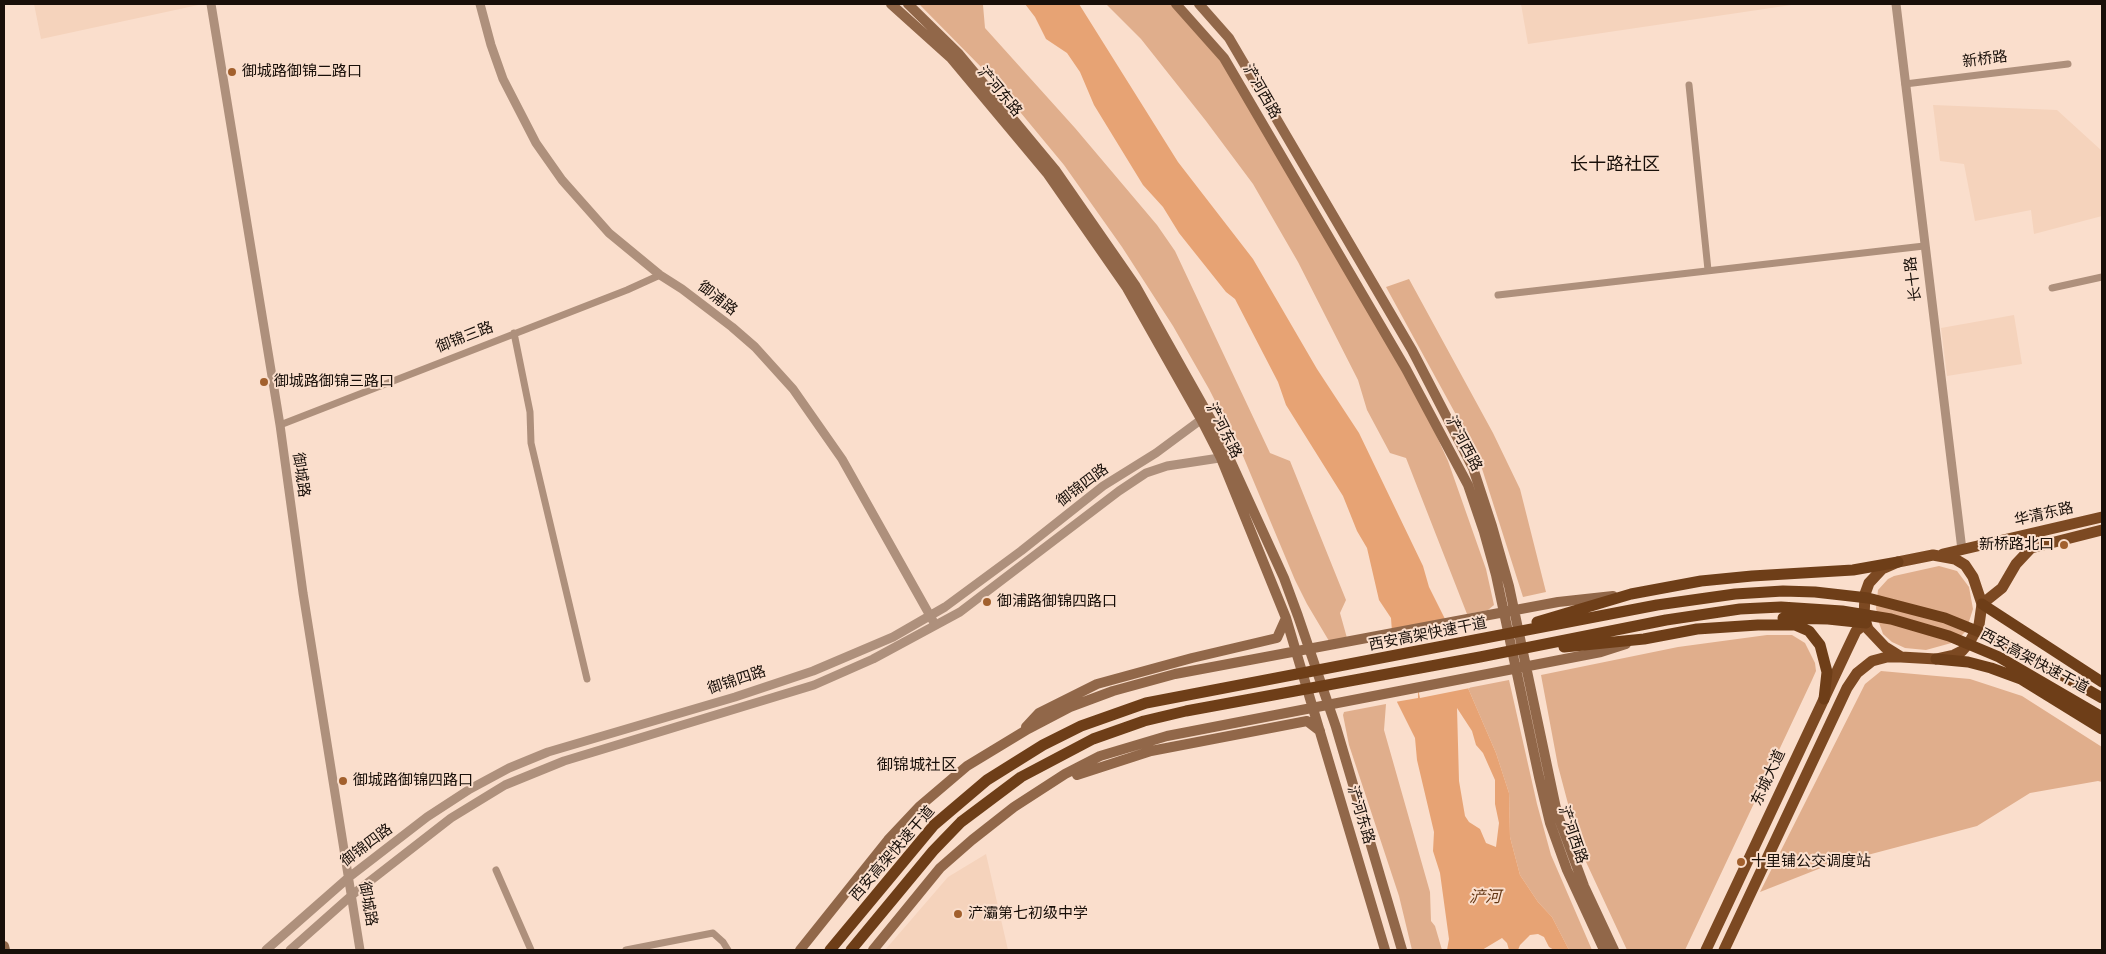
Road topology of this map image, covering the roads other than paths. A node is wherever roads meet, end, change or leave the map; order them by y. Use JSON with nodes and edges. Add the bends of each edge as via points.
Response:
{"nodes":[{"id":1,"x":211,"y":4,"type":"edge"},
{"id":2,"x":480,"y":4,"type":"edge"},
{"id":3,"x":891,"y":4,"type":"edge"},
{"id":4,"x":908,"y":4,"type":"edge"},
{"id":5,"x":1176,"y":4,"type":"edge"},
{"id":6,"x":1199,"y":4,"type":"edge"},
{"id":7,"x":1896,"y":4,"type":"edge"},
{"id":8,"x":2068,"y":64,"type":"dead end"},
{"id":9,"x":1905,"y":84,"type":"junction"},
{"id":10,"x":1689,"y":85,"type":"dead end"},
{"id":11,"x":1924,"y":246,"type":"junction"},
{"id":12,"x":1708,"y":270,"type":"junction"},
{"id":13,"x":660,"y":275,"type":"junction"},
{"id":14,"x":2102,"y":277,"type":"edge"},
{"id":15,"x":2052,"y":288,"type":"dead end"},
{"id":16,"x":1498,"y":295,"type":"dead end"},
{"id":17,"x":514,"y":333,"type":"junction"},
{"id":18,"x":1205,"y":416,"type":"junction"},
{"id":19,"x":280,"y":425,"type":"junction"},
{"id":20,"x":1226,"y":457,"type":"junction"},
{"id":21,"x":2102,"y":517,"type":"edge"},
{"id":22,"x":2102,"y":530,"type":"edge"},
{"id":23,"x":1962,"y":550,"type":"junction"},
{"id":24,"x":1933,"y":555,"type":"junction"},
{"id":25,"x":1898,"y":562,"type":"junction"},
{"id":26,"x":1631,"y":594,"type":"junction"},
{"id":27,"x":1982,"y":604,"type":"junction"},
{"id":28,"x":930,"y":617,"type":"junction"},
{"id":29,"x":1286,"y":618,"type":"junction"},
{"id":30,"x":1551,"y":622,"type":"junction"},
{"id":31,"x":1866,"y":624,"type":"junction"},
{"id":32,"x":936,"y":626,"type":"junction"},
{"id":33,"x":1697,"y":629,"type":"junction"},
{"id":34,"x":1644,"y":639,"type":"junction"},
{"id":35,"x":1557,"y":644,"type":"junction"},
{"id":36,"x":1901,"y":657,"type":"junction"},
{"id":37,"x":1936,"y":659,"type":"junction"},
{"id":38,"x":587,"y":678,"type":"dead end"},
{"id":39,"x":2102,"y":682,"type":"edge"},
{"id":40,"x":2102,"y":698,"type":"edge"},
{"id":41,"x":1824,"y":699,"type":"junction"},
{"id":42,"x":2102,"y":717,"type":"edge"},
{"id":43,"x":2102,"y":729,"type":"edge"},
{"id":44,"x":1320,"y":731,"type":"junction"},
{"id":45,"x":1019,"y":734,"type":"junction"},
{"id":46,"x":1014,"y":807,"type":"junction"},
{"id":47,"x":496,"y":870,"type":"dead end"},
{"id":48,"x":348,"y":878,"type":"junction"},
{"id":49,"x":352,"y":895,"type":"junction"},
{"id":50,"x":873,"y":949,"type":"edge"},
{"id":51,"x":266,"y":950,"type":"edge"},
{"id":52,"x":290,"y":950,"type":"edge"},
{"id":53,"x":360,"y":950,"type":"edge"},
{"id":54,"x":531,"y":950,"type":"edge"},
{"id":55,"x":626,"y":950,"type":"edge"},
{"id":56,"x":728,"y":950,"type":"edge"},
{"id":57,"x":800,"y":950,"type":"edge"},
{"id":58,"x":830,"y":950,"type":"edge"},
{"id":59,"x":851,"y":950,"type":"edge"},
{"id":60,"x":1385,"y":950,"type":"edge"},
{"id":61,"x":1402,"y":950,"type":"edge"},
{"id":62,"x":1604,"y":950,"type":"edge"},
{"id":63,"x":1614,"y":950,"type":"edge"},
{"id":64,"x":1706,"y":950,"type":"edge"},
{"id":65,"x":1724,"y":950,"type":"edge"}],
"edges":[{"from":1,"to":19,"type":"street","name":"御城路"},
{"from":2,"to":13,"type":"street","name":"御浦路","via":[[503,79],[536,143],[596,220]]},
{"from":3,"to":18,"type":"main road","name":"浐河东路","via":[[951,58],[1047,173],[1127,288]]},
{"from":4,"to":18,"type":"main road","name":"浐河东路","via":[[958,53],[1056,171],[1135,285]]},
{"from":5,"to":62,"type":"main road","name":"浐河西路","via":[[1224,58],[1406,369],[1468,485],[1494,568],[1550,823],[1571,879]]},
{"from":6,"to":63,"type":"main road","name":"浐河西路","via":[[1234,46],[1412,350],[1473,468],[1509,586],[1557,813],[1584,886]]},
{"from":7,"to":9,"type":"street","name":"长十路"},
{"from":8,"to":9,"type":"street","name":"新桥路"},
{"from":9,"to":11,"type":"street","name":"长十路"},
{"from":10,"to":12,"type":"street"},
{"from":11,"to":12,"type":"street"},
{"from":11,"to":23,"type":"street","name":"长十路"},
{"from":12,"to":16,"type":"street"},
{"from":13,"to":17,"type":"street","name":"御锦三路"},
{"from":13,"to":28,"type":"street","name":"御浦路","via":[[732,327],[793,389],[854,480]]},
{"from":14,"to":15,"type":"street"},
{"from":17,"to":19,"type":"street","name":"御锦三路"},
{"from":17,"to":38,"type":"street","via":[[530,412],[531,443]]},
{"from":18,"to":20,"type":"main road","name":"浐河东路"},
{"from":18,"to":28,"type":"street","name":"御锦四路","via":[[1156,453],[1103,486]]},
{"from":19,"to":48,"type":"street","name":"御城路"},
{"from":20,"to":29,"type":"main road","name":"浐河东路"},
{"from":20,"to":32,"type":"street","name":"御锦四路","via":[[1167,466],[1140,477],[992,589]]},
{"from":20,"to":61,"type":"main road","name":"浐河东路","via":[[1284,578],[1298,616],[1336,728]]},
{"from":21,"to":23,"type":"main road","name":"华清东路"},
{"from":22,"to":27,"type":"main road","name":"华清东路","via":[[2031,548],[2016,564],[2002,588]]},
{"from":23,"to":24,"type":"main road","name":"华清东路"},
{"from":24,"to":25,"type":"main road"},
{"from":24,"to":27,"type":"main road","via":[[1956,559],[1965,566],[1977,584]]},
{"from":25,"to":26,"type":"highway","via":[[1853,570],[1727,578]]},
{"from":25,"to":31,"type":"main road","via":[[1882,569],[1869,583],[1864,601]]},
{"from":26,"to":30,"type":"highway"},
{"from":26,"to":45,"type":"main road","via":[[1558,602],[1175,674],[1070,707]]},
{"from":27,"to":37,"type":"main road","via":[[1978,625],[1969,643],[1954,655]]},
{"from":27,"to":39,"type":"highway"},
{"from":28,"to":32,"type":"street","name":"御浦路"},
{"from":28,"to":48,"type":"street","name":"御锦四路","via":[[893,637],[813,671],[548,752],[509,768],[427,817]]},
{"from":29,"to":44,"type":"main road","name":"浐河东路"},
{"from":29,"to":45,"type":"main road","via":[[1277,638],[1096,684],[1039,713]]},
{"from":30,"to":40,"type":"highway","name":"西安高架快速干道","via":[[1752,592],[1815,592],[1868,598],[1926,612],[1984,633]]},
{"from":30,"to":58,"type":"highway","name":"西安高架快速干道","via":[[1488,639],[1146,703],[1081,726],[987,780],[934,825]]},
{"from":31,"to":33,"type":"highway","via":[[1777,618]]},
{"from":31,"to":36,"type":"main road","via":[[1876,638]]},
{"from":31,"to":41,"type":"main road","name":"东城大道","via":[[1856,632]]},
{"from":32,"to":49,"type":"street","name":"御锦四路","via":[[874,659],[814,685],[564,762],[505,785],[451,818]]},
{"from":33,"to":34,"type":"highway"},
{"from":33,"to":41,"type":"highway","via":[[1783,624],[1809,631],[1817,639],[1824,659],[1827,679]]},
{"from":34,"to":35,"type":"highway"},
{"from":34,"to":46,"type":"main road","via":[[1601,652],[1167,736],[1100,756]]},
{"from":35,"to":42,"type":"highway","name":"西安高架快速干道","via":[[1693,616],[1764,608],[1824,609],[1874,615],[1979,648]]},
{"from":35,"to":59,"type":"highway","name":"西安高架快速干道","via":[[1179,712],[1124,728],[1064,753],[1021,777],[949,834]]},
{"from":36,"to":37,"type":"main road"},
{"from":36,"to":65,"type":"main road","name":"东城大道","via":[[1872,661],[1857,673],[1847,688]]},
{"from":37,"to":43,"type":"highway","via":[[1974,663],[2021,679]]},
{"from":41,"to":64,"type":"main road","name":"东城大道"},
{"from":44,"to":46,"type":"main road","via":[[1307,721],[1151,752],[1086,771]]},
{"from":44,"to":60,"type":"main road","name":"浐河东路"},
{"from":45,"to":57,"type":"main road","via":[[967,766],[920,806],[888,840]]},
{"from":46,"to":50,"type":"main road","via":[[940,868]]},
{"from":47,"to":54,"type":"street"},
{"from":48,"to":49,"type":"street","name":"御城路"},
{"from":48,"to":51,"type":"street","name":"御锦四路"},
{"from":49,"to":52,"type":"street","name":"御锦四路"},
{"from":49,"to":53,"type":"street","name":"御城路"},
{"from":55,"to":56,"type":"street","via":[[713,933]]}]}
